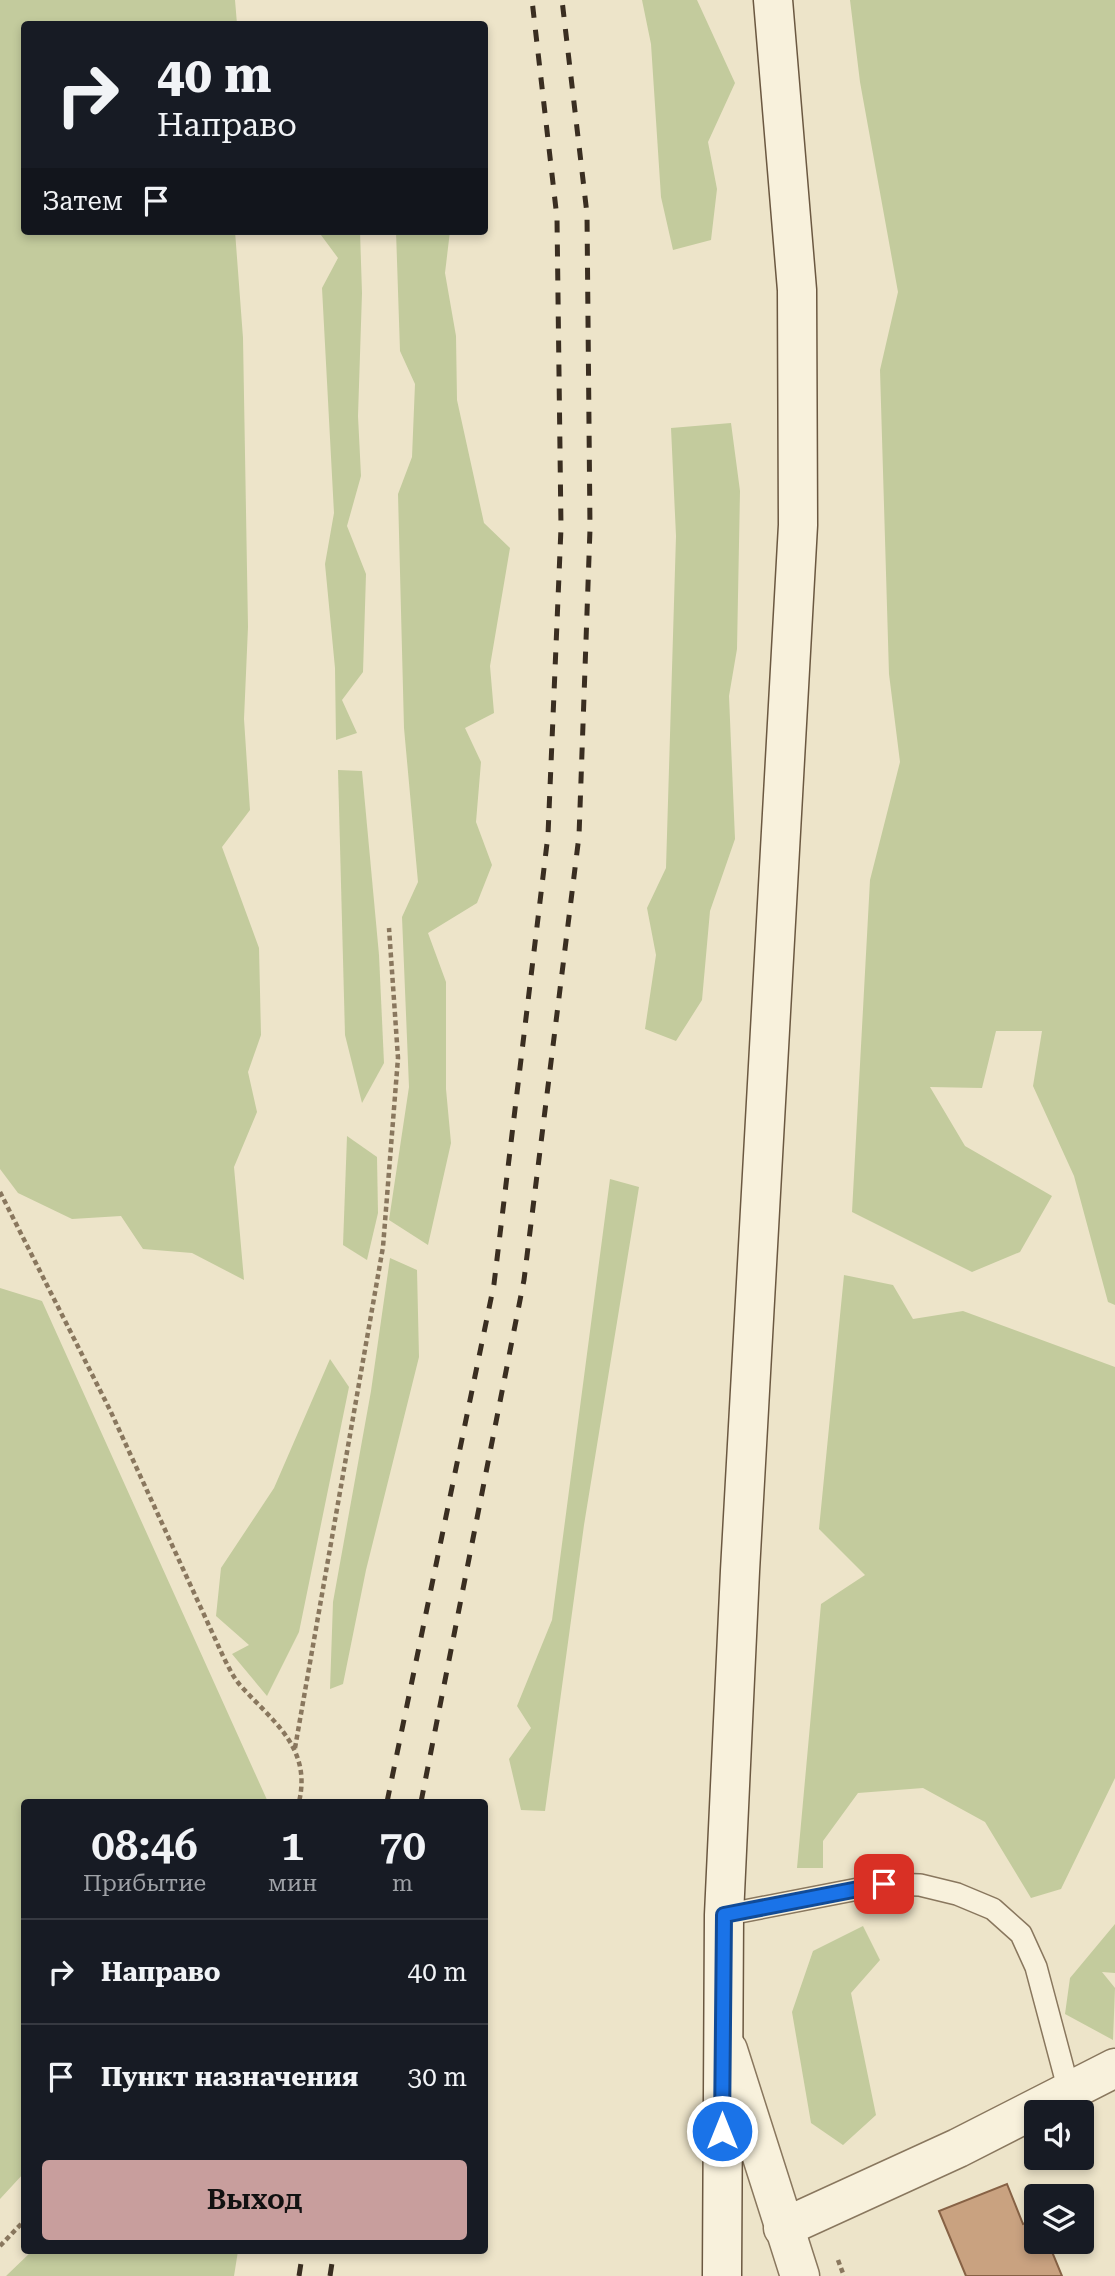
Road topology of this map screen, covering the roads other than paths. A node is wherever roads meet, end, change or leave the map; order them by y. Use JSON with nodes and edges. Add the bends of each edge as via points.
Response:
{"nodes":[{"id":1,"x":773,"y":0,"type":"edge"},
{"id":2,"x":724,"y":1915,"type":"junction"},
{"id":3,"x":721,"y":2028,"type":"junction"},
{"id":4,"x":1115,"y":2068,"type":"edge"},
{"id":5,"x":1069,"y":2091,"type":"junction"},
{"id":6,"x":783,"y":2228,"type":"junction"},
{"id":7,"x":722,"y":2276,"type":"edge"},
{"id":8,"x":800,"y":2276,"type":"edge"}],
"edges":[{"from":1,"to":2,"type":"main road","via":[[797,290],[798,525]]},
{"from":2,"to":3,"type":"main road"},
{"from":2,"to":5,"type":"lane","via":[[884,1884],[920,1885],[993,1909],[1021,1934],[1036,1968]]},
{"from":3,"to":6,"type":"main road"},
{"from":3,"to":7,"type":"main road"},
{"from":4,"to":5,"type":"main road"},
{"from":5,"to":6,"type":"main road"},
{"from":6,"to":8,"type":"main road"}]}
